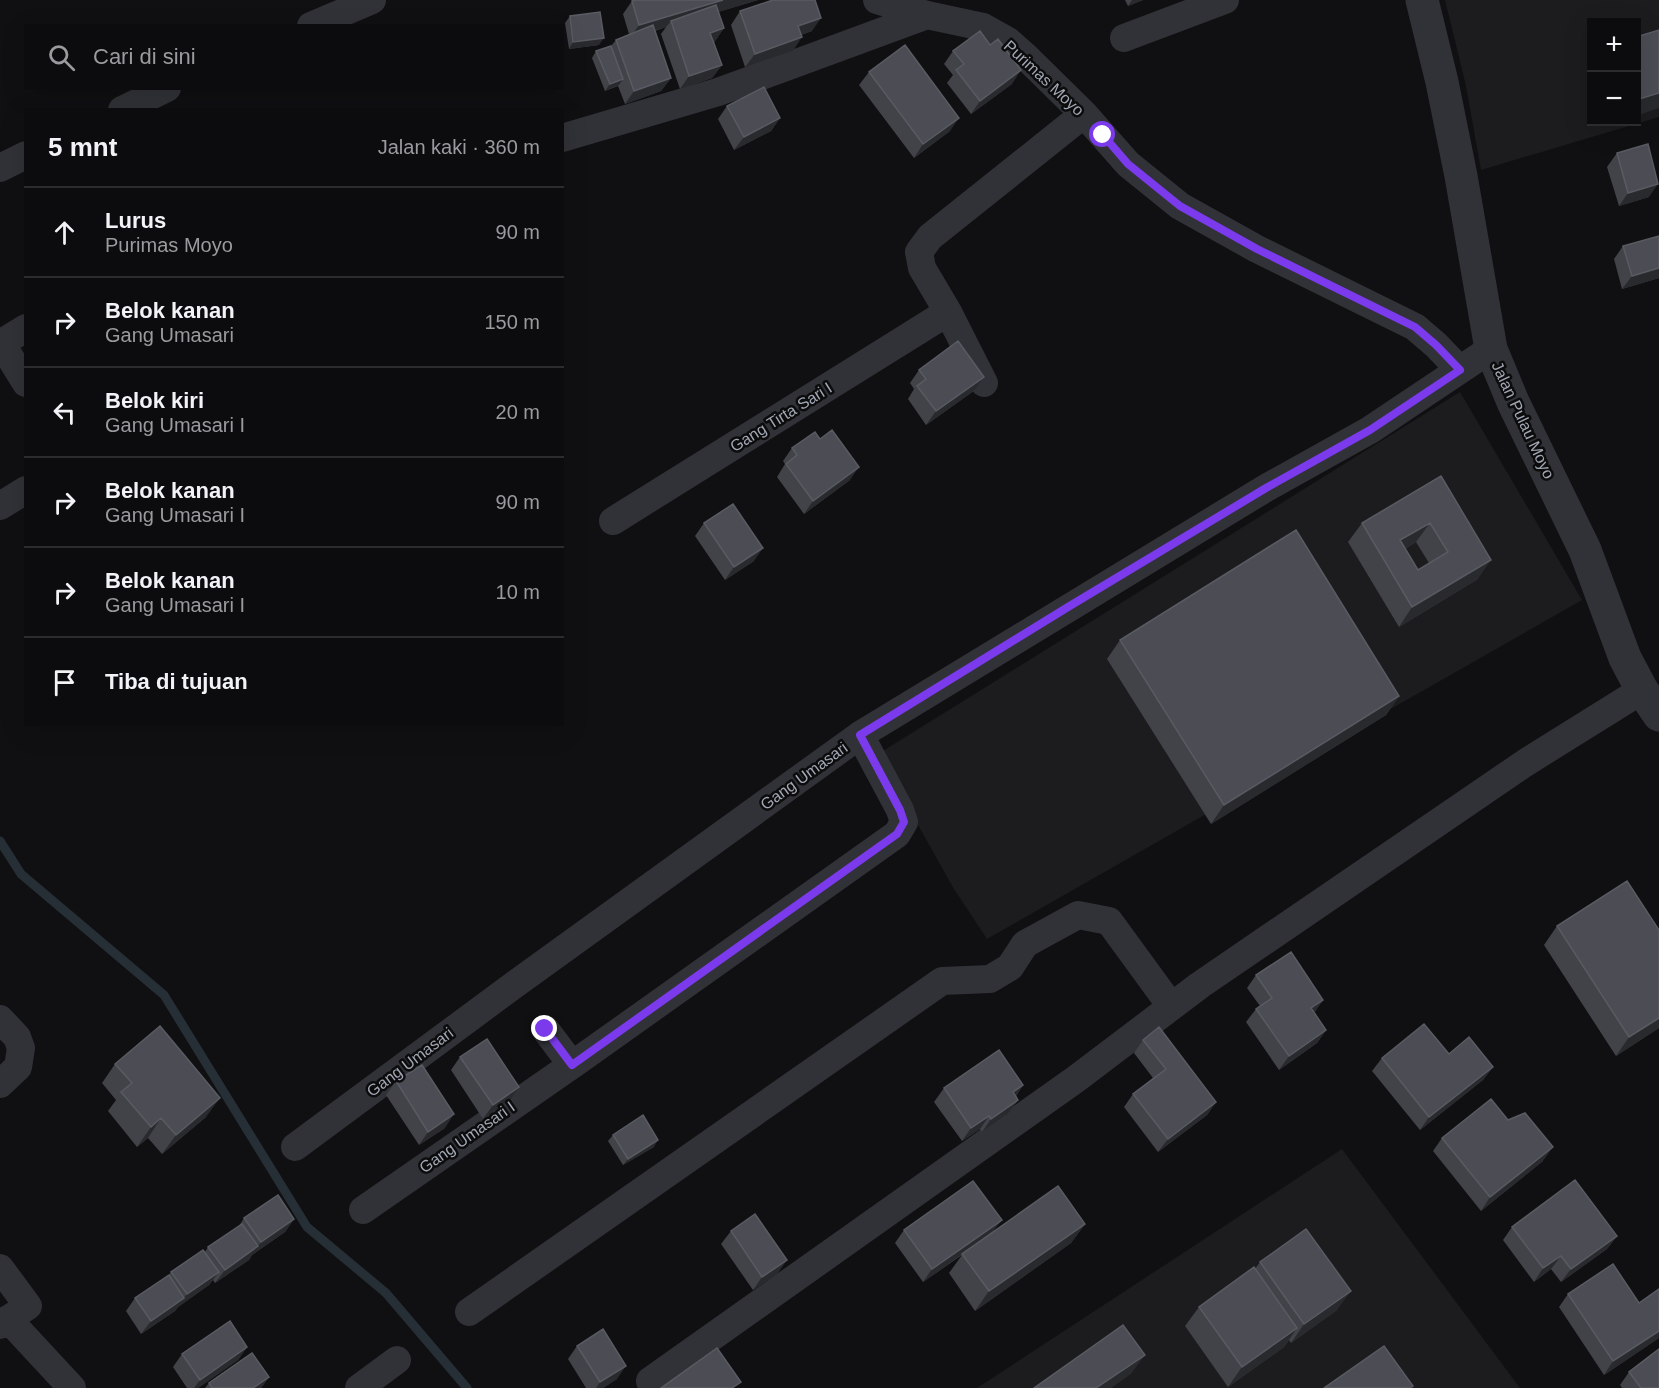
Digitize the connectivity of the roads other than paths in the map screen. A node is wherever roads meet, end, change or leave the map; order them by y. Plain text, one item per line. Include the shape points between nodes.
1 (372, 0) edge
2 (878, 0) edge
3 (1225, 0) edge
4 (1422, 0) edge
5 (927, 15) junction
6 (316, 24) edge
7 (1124, 38) dead end
8 (163, 90) edge
9 (126, 108) edge
10 (1084, 114) junction
11 (564, 137) edge
12 (24, 156) edge
13 (0, 168) edge
14 (948, 312) junction
15 (24, 329) edge
16 (1, 343) edge
17 (1491, 350) junction
18 (1460, 370) junction
19 (24, 380) edge
20 (984, 383) edge
21 (24, 491) edge
22 (0, 506) edge
23 (613, 521) dead end
24 (1654, 706) edge
25 (860, 735) junction
26 (1171, 1006) junction
27 (0, 1019) edge
28 (545, 1029) dead end
29 (572, 1065) junction
30 (0, 1084) edge
31 (295, 1147) dead end
32 (363, 1210) dead end
33 (0, 1268) edge
34 (469, 1312) dead end
35 (4, 1322) edge
36 (397, 1360) dead end
37 (650, 1381) dead end
38 (72, 1388) edge
39 (359, 1388) edge

1 - 6 street
2 - 5 street, Purimas Moyo
3 - 7 street
4 - 17 street, Jalan Pulau Moyo via 1461,176
5 - 10 street, Purimas Moyo via 983,27 1008,41
5 - 11 street via 718,92
8 - 9 street
10 - 14 street via 930,237 919,252 922,268
10 - 18 street, Purimas Moyo via 1128,164 1180,206 1415,327
12 - 13 street
14 - 20 street
14 - 23 street, Gang Tirta Sari I
15 - 16 street
16 - 19 street
17 - 18 street, Gang Umasari
17 - 24 street, Jalan Pulau Moyo via 1585,550 1625,658
18 - 25 street, Gang Umasari via 1370,430 1266,488
21 - 22 street
24 - 26 street via 1525,763
25 - 29 street, Gang Umasari I via 900,810 904,822 897,834
25 - 31 street, Gang Umasari
26 - 34 street via 1109,921 1078,915 1025,944 1010,967 990,980 942,981
26 - 37 street via 1076,1079
27 - 30 street via 21,1048 18,1066
28 - 29 street
29 - 32 street, Gang Umasari I
33 - 35 street via 28,1306
35 - 38 street
36 - 39 street

